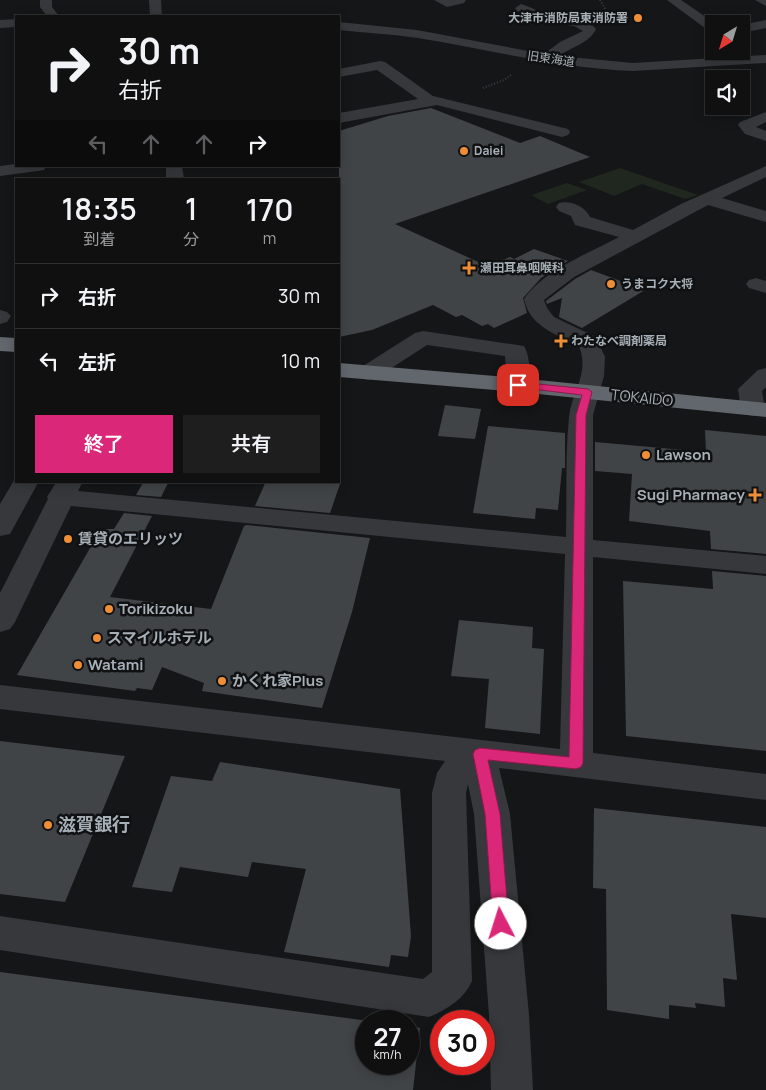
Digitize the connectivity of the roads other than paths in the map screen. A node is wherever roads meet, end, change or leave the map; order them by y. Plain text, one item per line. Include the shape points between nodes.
1 (46, 0) edge
2 (154, 0) edge
3 (440, 0) edge
4 (460, 0) edge
5 (673, 0) edge
6 (761, 0) edge
7 (766, 2) edge
8 (520, 8) dead end
9 (53, 15) edge
10 (156, 15) edge
11 (15, 23) edge
12 (0, 24) edge
13 (705, 24) edge
14 (766, 24) edge
15 (340, 26) edge
16 (750, 27) edge
17 (543, 58) junction
18 (766, 59) edge
19 (709, 62) junction
20 (340, 73) edge
21 (766, 74) edge
22 (433, 100) junction
23 (346, 101) dead end
24 (361, 114) junction
25 (766, 117) edge
26 (340, 118) edge
27 (562, 132) dead end
28 (766, 136) edge
29 (32, 167) edge
30 (766, 171) edge
31 (0, 172) edge
32 (706, 199) junction
33 (565, 207) dead end
34 (766, 217) edge
35 (635, 236) junction
36 (0, 344) edge
37 (15, 345) edge
38 (340, 370) edge
39 (368, 373) junction
40 (766, 375) edge
41 (518, 385) junction
42 (588, 392) junction
43 (759, 410) edge
44 (15, 489) edge
45 (65, 489) edge
46 (0, 528) edge
47 (580, 548) junction
48 (766, 565) edge
49 (0, 622) edge
50 (0, 697) edge
51 (480, 754) junction
52 (576, 763) junction
53 (766, 787) edge
54 (0, 933) edge
55 (512, 1090) edge

1 - 9 street via 46,6
2 - 10 street
3 - 4 street via 447,3
5 - 13 street
6 - 7 street
8 - 17 street via 590,29 587,35
11 - 12 street
14 - 16 street
15 - 17 street, 旧東海道 via 417,34
17 - 19 street, 旧東海道 via 633,67
18 - 19 street, 旧東海道
19 - 21 street
20 - 22 street via 380,65
22 - 24 street
22 - 27 street
23 - 24 street
24 - 26 street
25 - 28 street via 746,126
29 - 31 street
30 - 32 street
32 - 34 street
32 - 35 street
33 - 35 street via 578,213 582,221
35 - 42 street via 567,274 534,299 535,309 543,318 588,342 594,356
36 - 37 highway
38 - 39 highway, TOKAIDO
39 - 41 highway, TOKAIDO
39 - 41 street via 423,338 516,351
40 - 43 street via 750,389
41 - 42 highway, TOKAIDO
42 - 43 highway, TOKAIDO
42 - 47 street via 581,415
44 - 46 street
45 - 47 street
45 - 49 street
47 - 48 street
47 - 52 street
50 - 51 street
51 - 52 street
51 - 54 street via 454,773 449,793 452,981 429,998
51 - 55 street via 492,814
52 - 53 street

